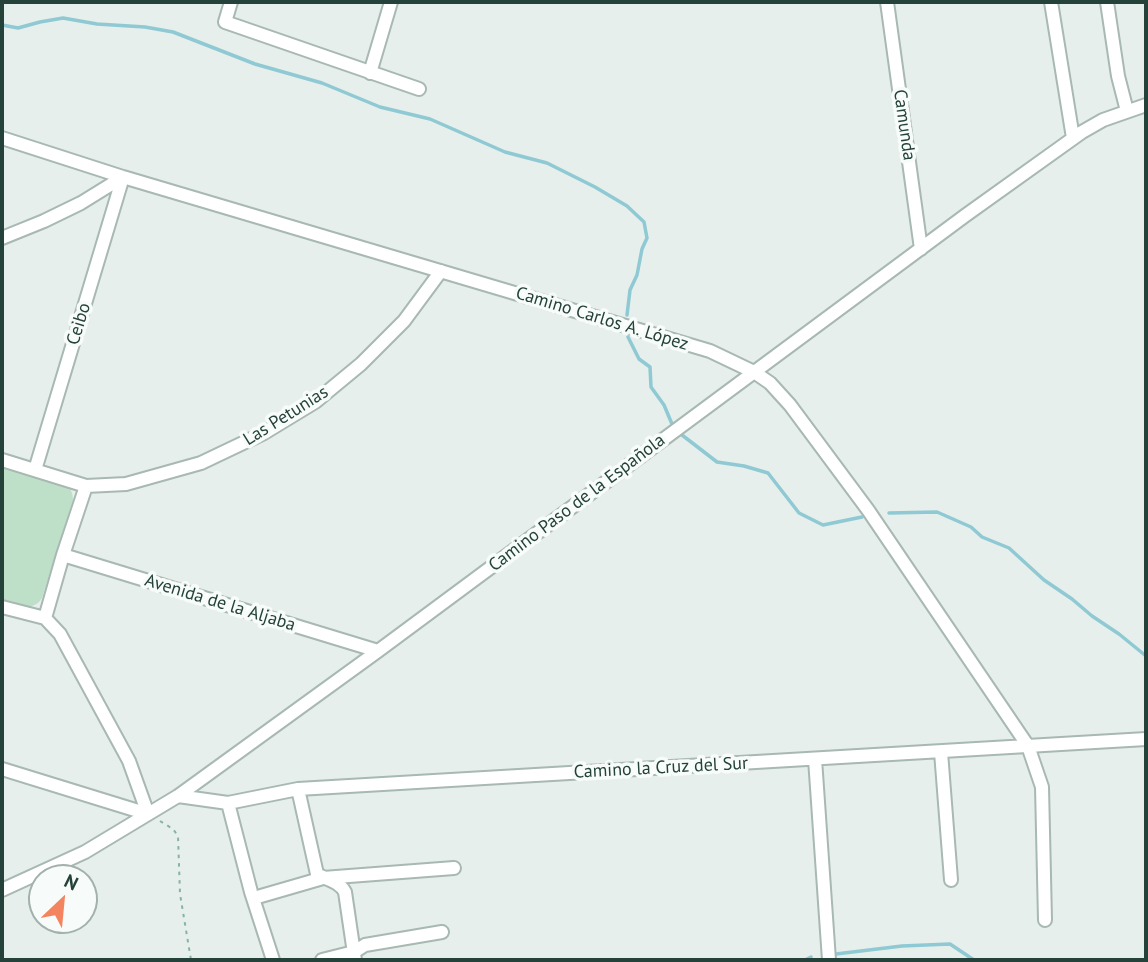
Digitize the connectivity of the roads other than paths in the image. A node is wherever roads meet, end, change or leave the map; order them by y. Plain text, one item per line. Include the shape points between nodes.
1 (231, 2) edge
2 (391, 2) edge
3 (887, 2) edge
4 (1051, 2) edge
5 (1107, 2) edge
6 (370, 73) junction
7 (419, 89) dead end
8 (1146, 105) edge
9 (1127, 111) junction
10 (2, 138) edge
11 (1073, 138) junction
12 (123, 177) junction
13 (2, 238) edge
14 (921, 248) junction
15 (441, 271) junction
16 (754, 372) junction
17 (2, 460) edge
18 (35, 470) junction
19 (86, 486) junction
20 (63, 555) junction
21 (2, 607) edge
22 (45, 618) junction
23 (378, 651) junction
24 (1146, 739) edge
25 (1028, 746) junction
26 (941, 752) junction
27 (815, 759) junction
28 (2, 769) edge
29 (298, 789) junction
30 (178, 796) junction
31 (228, 803) junction
32 (148, 814) junction
33 (454, 868) dead end
34 (323, 878) junction
35 (951, 880) dead end
36 (2, 890) edge
37 (254, 898) junction
38 (1045, 920) dead end
39 (442, 932) dead end
40 (354, 956) edge
41 (273, 960) edge
42 (322, 960) edge
43 (830, 960) edge

1 - 6 street via 225,22
2 - 6 street
3 - 14 street, Camunda
4 - 11 street
5 - 9 street
6 - 7 street
8 - 9 street, Camino Paso de la Española
9 - 11 street, Camino Paso de la Española
10 - 12 street, Camino Carlos A. López
11 - 14 street, Camino Paso de la Española
12 - 13 street via 81,203
12 - 15 street, Camino Carlos A. López
12 - 18 street, Ceibo
14 - 16 street, Camino Paso de la Española
15 - 16 street, Camino Carlos A. López via 710,351
15 - 19 street, Las Petunias via 404,321 361,364 315,402 264,433 201,463 126,484
16 - 23 street, Camino Paso de la Española
16 - 25 street, Camino Carlos A. López via 790,405 868,510
17 - 18 street
18 - 19 street
19 - 20 street
20 - 22 street
20 - 23 street, Avenida de la Aljaba
21 - 22 street
22 - 32 street via 60,634 119,741
23 - 30 street, Camino Paso de la Española
24 - 25 street, Camino la Cruz del Sur
25 - 26 street, Camino la Cruz del Sur
25 - 38 street, Camino Carlos A. López via 1042,787
26 - 27 street, Camino la Cruz del Sur
26 - 35 street
27 - 29 street, Camino la Cruz del Sur
27 - 43 street
28 - 32 street
29 - 31 street, Camino la Cruz del Sur
29 - 34 street via 317,874
30 - 31 street, Camino la Cruz del Sur
30 - 32 street, Camino Paso de la Española
31 - 37 street
32 - 36 street, Camino Paso de la Española via 85,852
33 - 34 street
34 - 37 street
34 - 40 street via 336,882 345,892
37 - 41 street
39 - 40 street via 365,945
40 - 42 street

